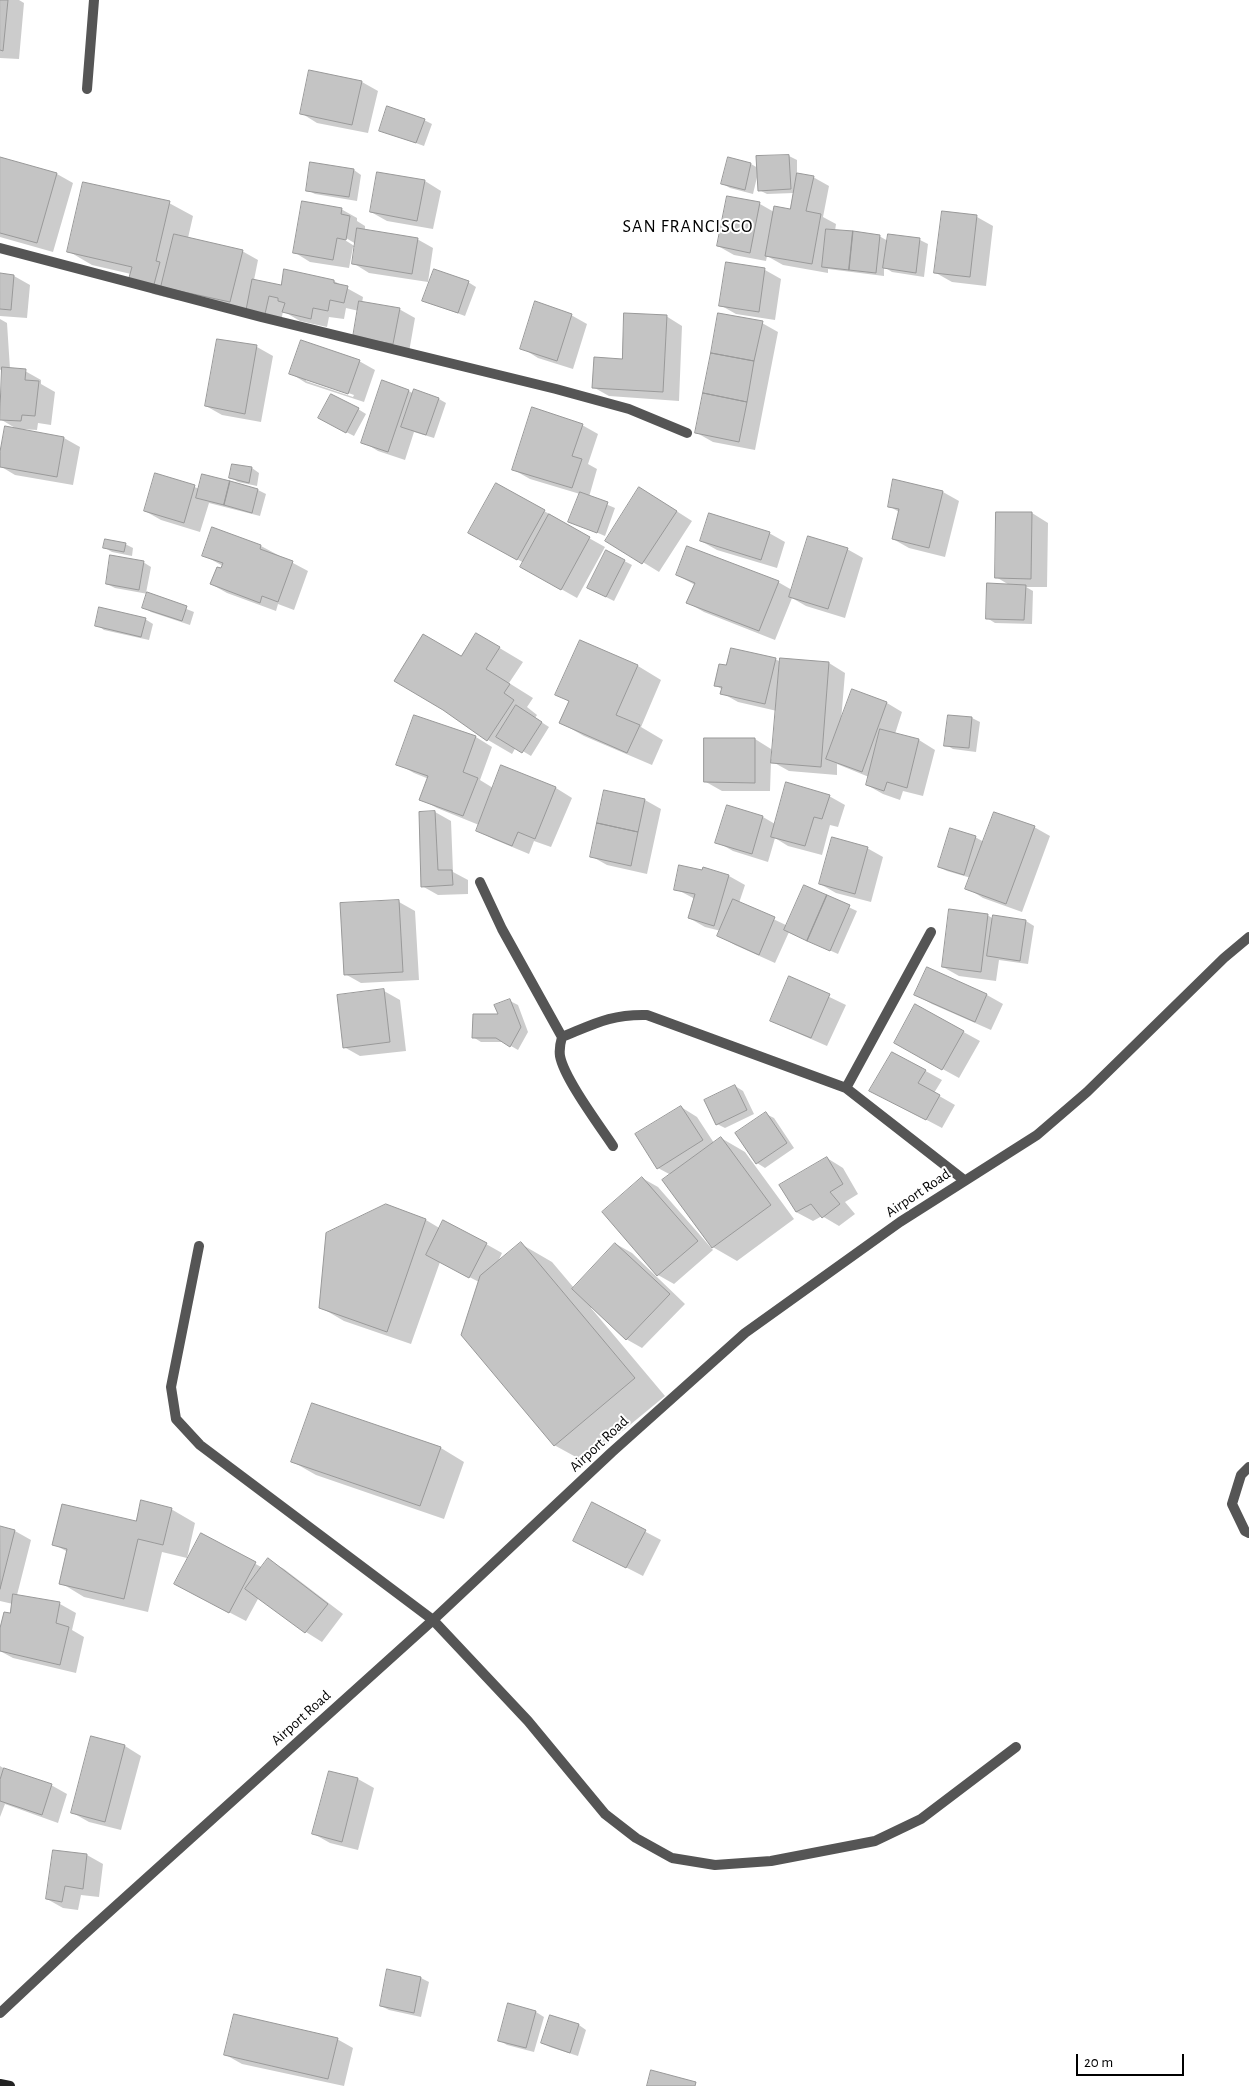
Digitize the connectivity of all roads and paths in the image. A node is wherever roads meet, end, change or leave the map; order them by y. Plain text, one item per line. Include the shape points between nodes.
1 (94, 0) edge
2 (87, 89) dead end
3 (0, 248) edge
4 (687, 432) dead end
5 (480, 882) dead end
6 (931, 932) dead end
7 (1249, 937) edge
8 (562, 1037) junction
9 (846, 1088) junction
10 (613, 1146) dead end
11 (964, 1180) junction
12 (199, 1246) dead end
13 (1249, 1467) edge
14 (1249, 1532) edge
15 (433, 1620) junction
16 (1016, 1747) dead end
17 (0, 2013) edge
18 (0, 2084) edge
19 (10, 2086) edge

1 - 2 street
3 - 4 street via 261,317 556,389 629,409
5 - 8 street via 502,929
6 - 9 street
7 - 11 street, Airport Road via 1088,1092 1036,1135
8 - 9 street via 610,1017 647,1015
8 - 10 street via 560,1058 569,1079
9 - 11 street
11 - 15 street, Airport Road via 745,1333
12 - 15 street via 171,1387 176,1418 200,1444
13 - 14 street via 1241,1475 1232,1504 1245,1531
15 - 16 street via 528,1721 605,1814 636,1838 672,1858 715,1865 771,1861 875,1841 921,1819
15 - 17 street, Airport Road
18 - 19 street

